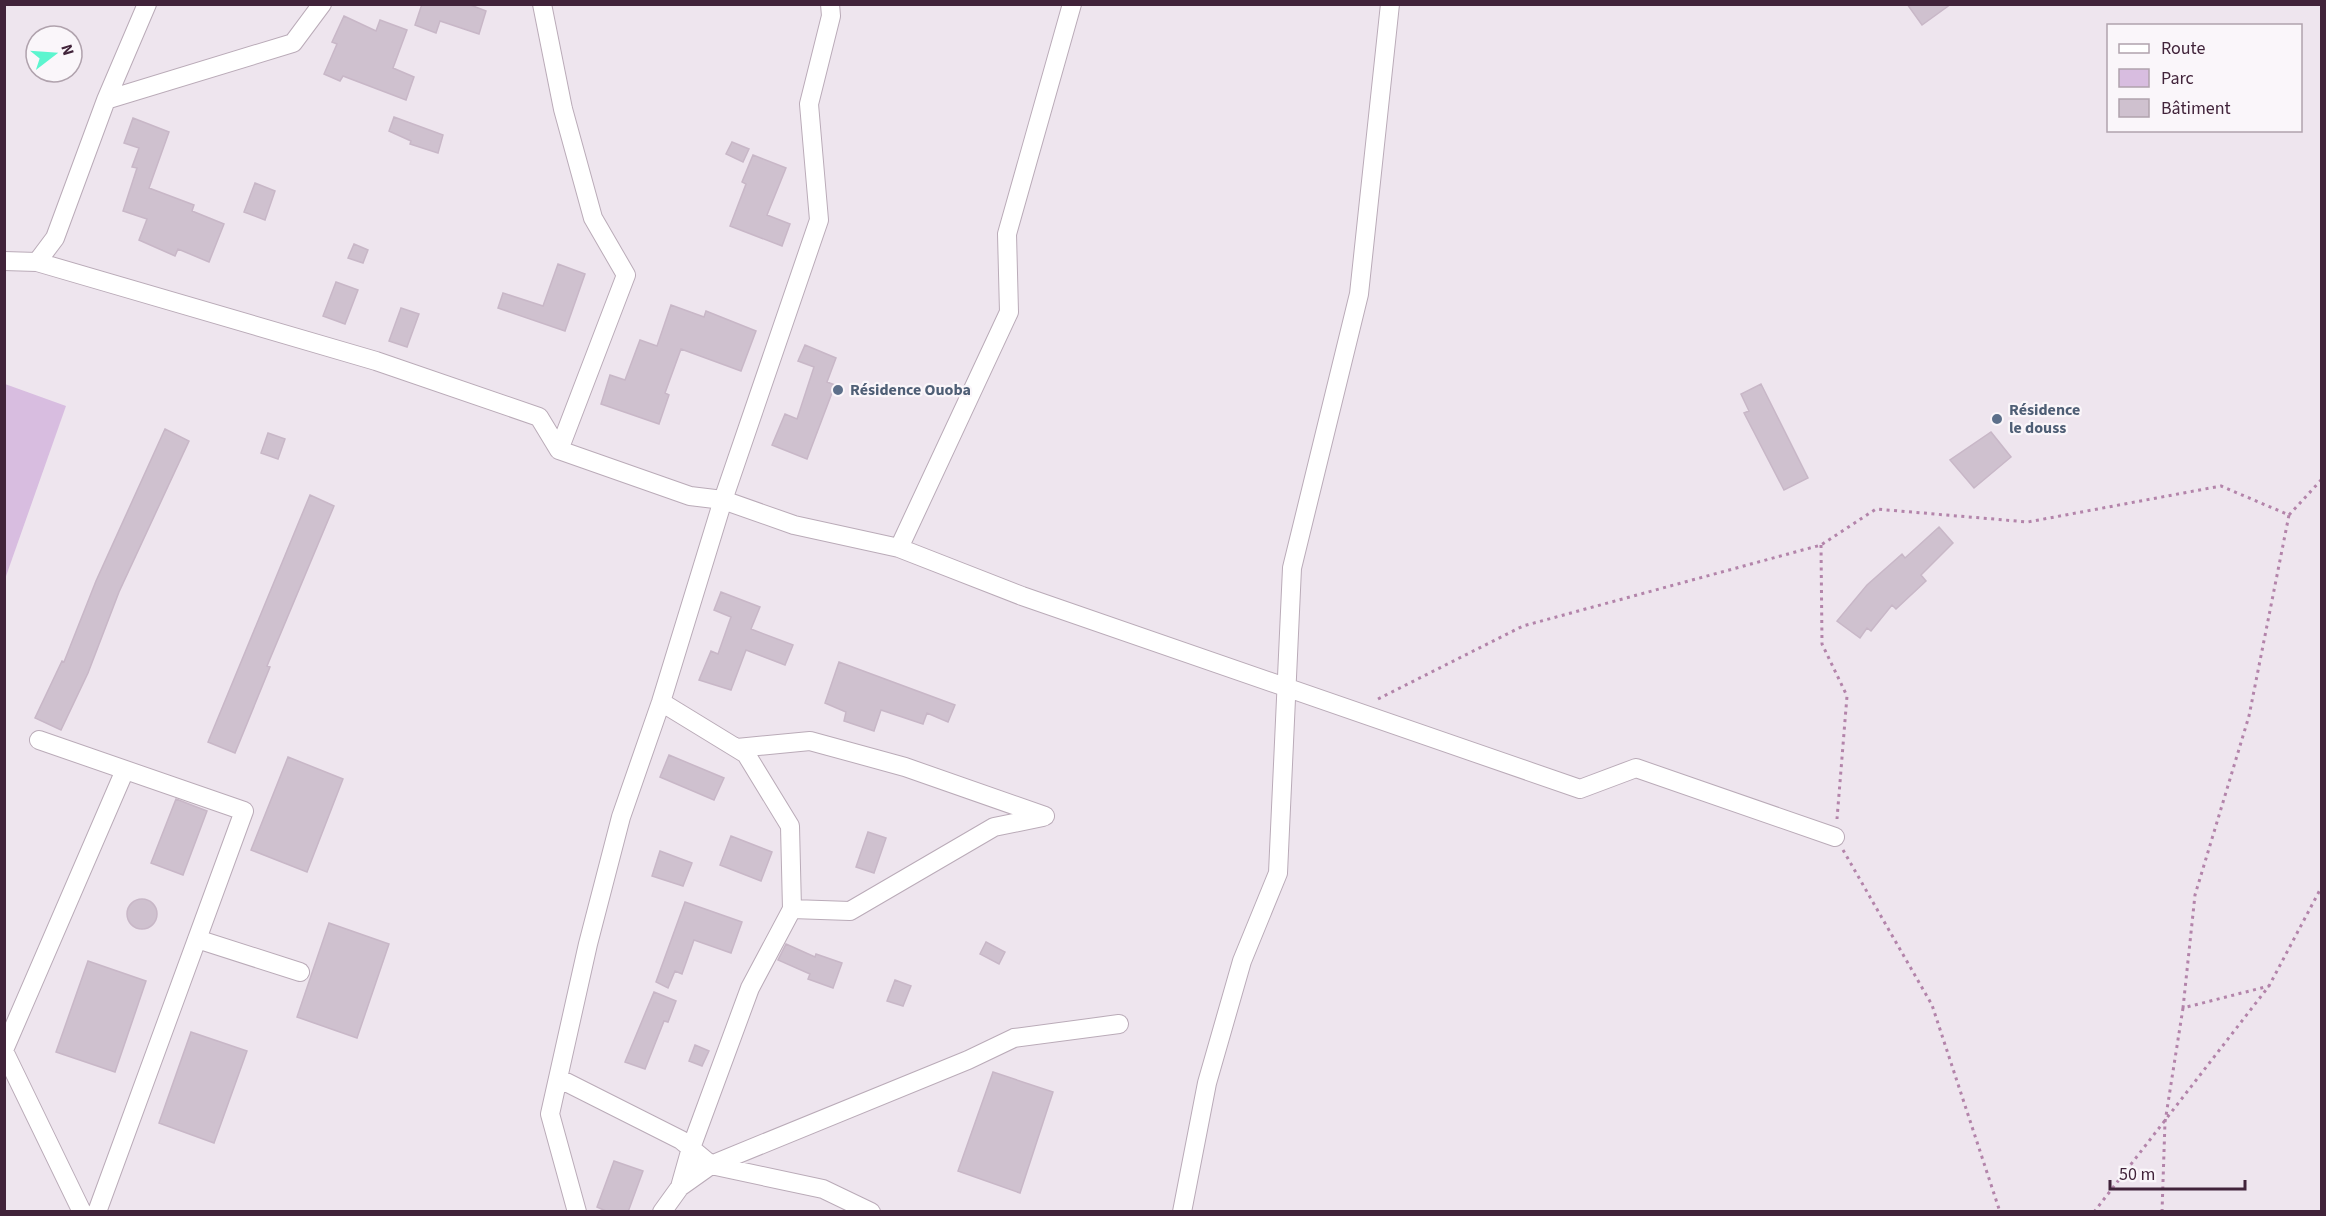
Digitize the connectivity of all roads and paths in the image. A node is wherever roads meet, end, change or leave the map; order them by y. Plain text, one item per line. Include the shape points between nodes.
1 (147, 4) edge
2 (322, 4) edge
3 (542, 4) edge
4 (830, 4) edge
5 (1072, 4) edge
6 (1390, 4) edge
7 (106, 100) junction
8 (4, 261) edge
9 (37, 262) junction
10 (559, 450) junction
11 (2322, 479) edge
12 (723, 500) junction
13 (2289, 515) junction
14 (1821, 545) junction
15 (899, 548) junction
16 (1286, 685) junction
17 (661, 702) junction
18 (1357, 710) junction
19 (39, 740) dead end
20 (736, 748) junction
21 (125, 770) junction
22 (1835, 837) junction
23 (2322, 886) edge
24 (792, 909) junction
25 (197, 939) junction
26 (300, 972) dead end
27 (2269, 986) junction
28 (2183, 1008) junction
29 (1119, 1024) dead end
30 (4, 1051) edge
31 (558, 1078) junction
32 (2165, 1122) junction
33 (691, 1148) junction
34 (711, 1165) junction
35 (680, 1187) junction
36 (82, 1212) edge
37 (97, 1212) edge
38 (577, 1212) edge
39 (662, 1212) edge
40 (871, 1212) edge
41 (1182, 1212) edge
42 (2000, 1212) edge
43 (2094, 1212) edge
44 (2162, 1212) edge

1 - 7 street
2 - 7 street via 293,43
3 - 10 street via 563,109 593,218 626,275
4 - 12 street via 831,16 809,104 819,220
5 - 15 street via 1007,234 1009,312
6 - 16 street via 1359,294 1292,568
7 - 9 street via 55,238
8 - 9 street
9 - 10 street via 376,361 538,417
10 - 12 street via 690,496
11 - 13 path
12 - 15 street via 794,525
12 - 17 street
13 - 14 path via 2221,486 2028,522 1876,509
13 - 28 path via 2249,716 2195,895
14 - 18 path via 1523,626
14 - 22 path via 1822,644 1847,696
15 - 16 street via 1022,596
16 - 18 street
16 - 41 street via 1278,873 1242,961 1207,1083
17 - 20 street
17 - 31 street via 621,817
18 - 22 street via 1580,789 1636,768
19 - 21 street
20 - 24 street via 746,754 790,826
20 - 24 street via 810,741 905,767 1045,816 994,827 850,910
21 - 25 street via 244,812
21 - 30 street
22 - 42 path via 1932,1005
23 - 27 path
24 - 33 street via 750,988
25 - 26 street
25 - 37 street
27 - 28 path
27 - 32 path
28 - 32 path
29 - 34 street via 1014,1038
30 - 36 street
31 - 33 street
31 - 38 street via 550,1114
32 - 43 path
32 - 44 path
33 - 34 street
33 - 35 street
34 - 35 street
34 - 40 street via 823,1189
35 - 39 street

